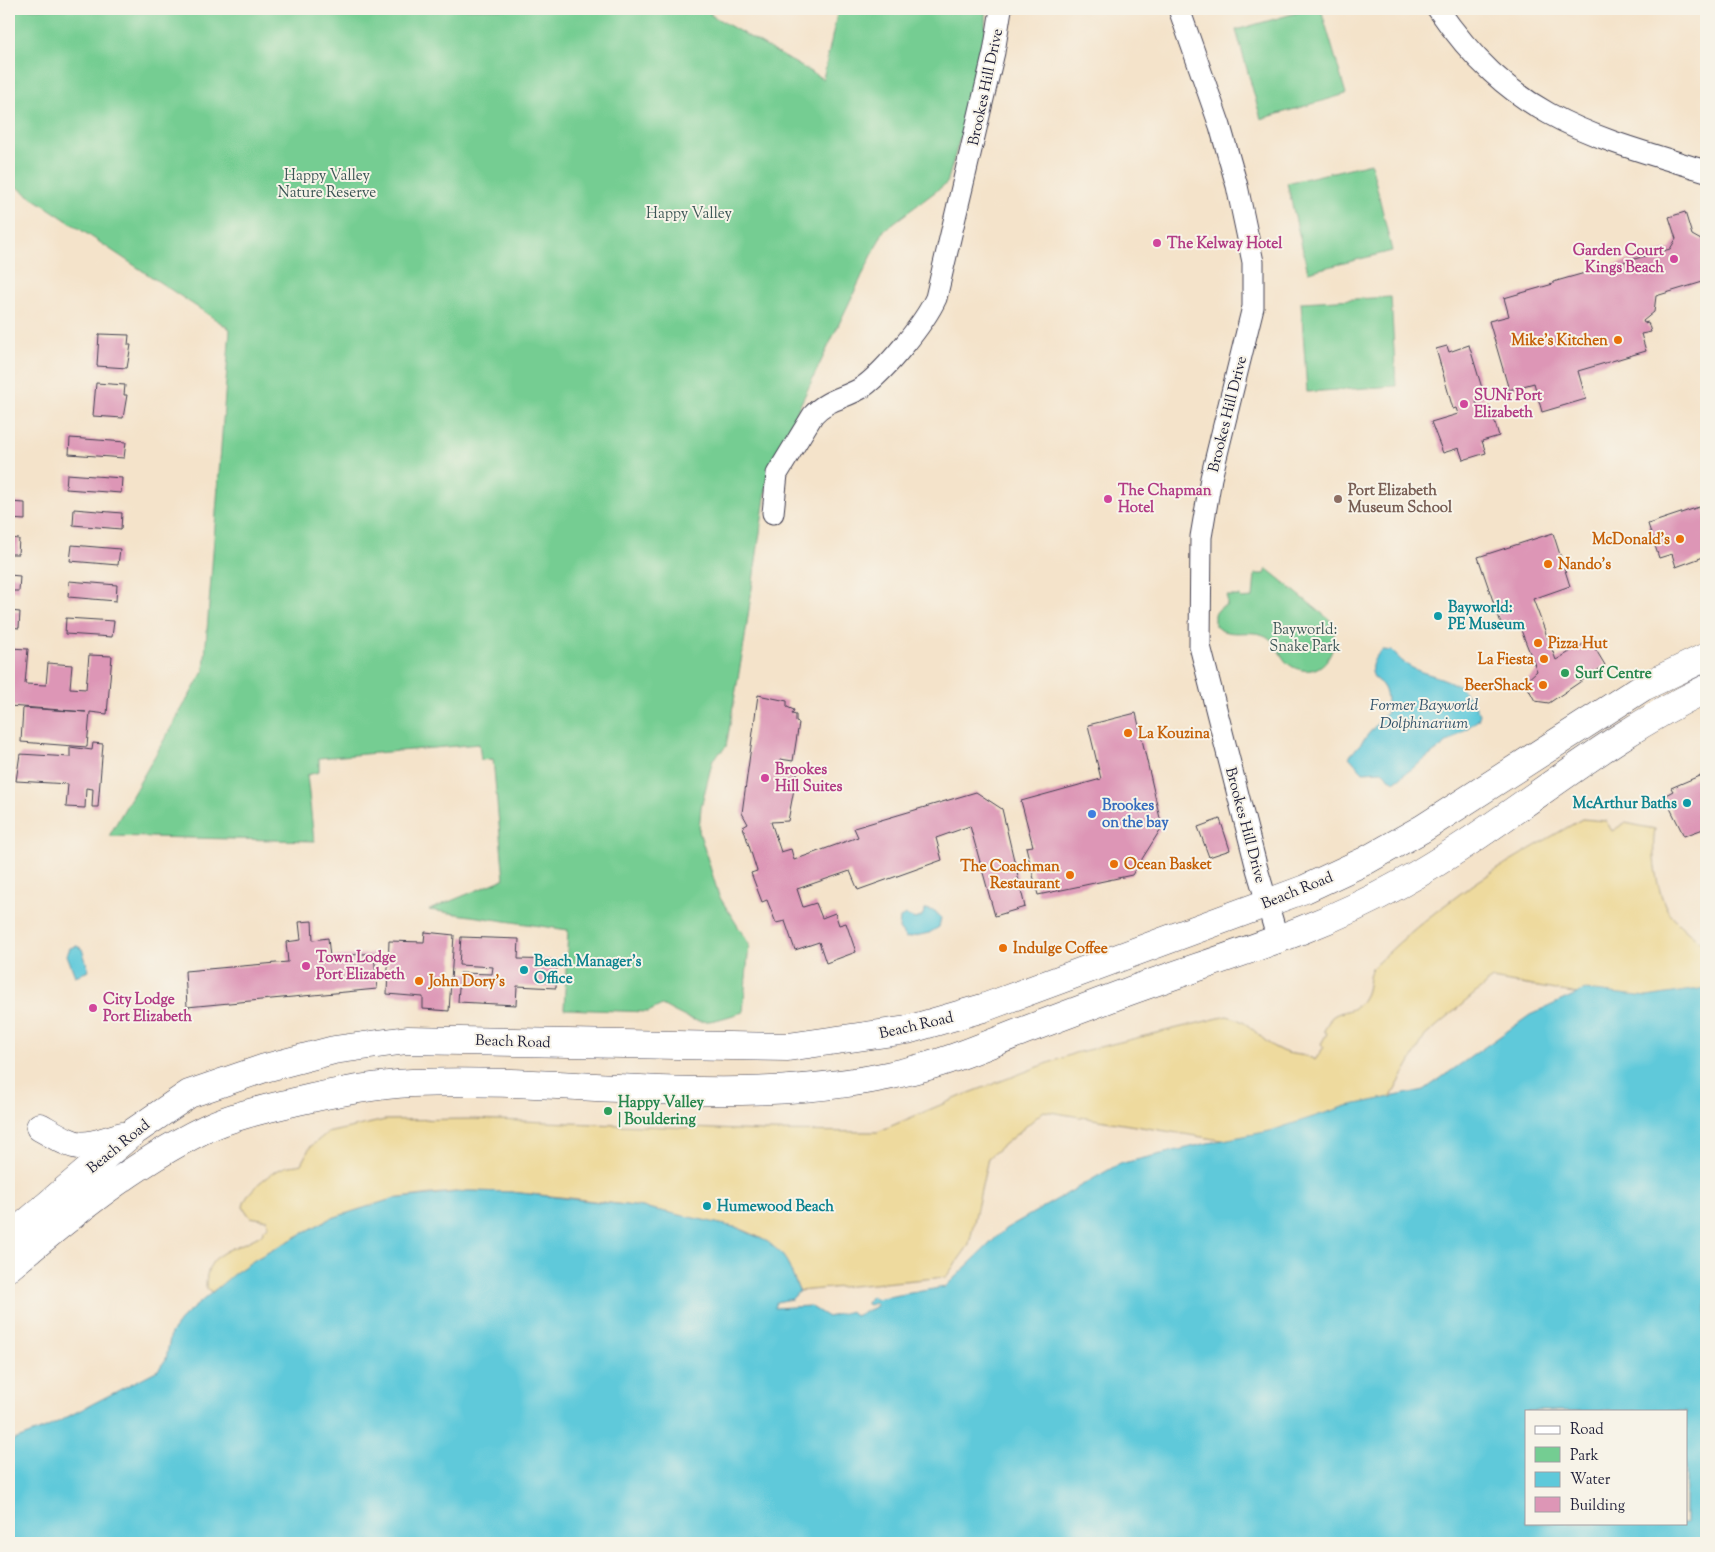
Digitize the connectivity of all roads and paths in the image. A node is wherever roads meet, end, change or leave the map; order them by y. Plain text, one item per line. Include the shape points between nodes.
1 (1001, 9) edge
2 (1179, 9) edge
3 (1438, 9) edge
4 (1706, 171) edge
5 (773, 513) dead end
6 (1706, 640) edge
7 (1706, 657) edge
8 (1643, 687) junction
9 (1706, 689) edge
10 (1572, 733) junction
11 (1590, 759) junction
12 (1267, 902) junction
13 (1278, 940) junction
14 (40, 1127) dead end
15 (132, 1133) junction
16 (85, 1188) junction
17 (9, 1238) edge
18 (9, 1267) edge

1 - 5 street, Brookes Hill Drive via 994,52 936,298 929,314 873,378 854,392 820,407 813,415 777,474
2 - 12 street, Brookes Hill Drive via 1222,134 1253,262 1253,307 1211,478 1201,537 1200,646
3 - 4 street via 1484,66 1544,112 1601,139
6 - 8 main road
7 - 8 main road, Beach Road
8 - 10 main road, Beach Road
9 - 11 main road, Beach Road via 1679,702
10 - 11 main road
10 - 12 main road, Beach Road via 1393,847 1305,889
11 - 13 main road, Beach Road via 1419,874 1358,906
12 - 13 street, Brookes Hill Drive
12 - 15 main road, Beach Road via 992,1004 906,1030 788,1047 406,1040 334,1050 265,1068 188,1094
13 - 16 main road, Beach Road via 1122,994 967,1054 864,1082 768,1092 410,1083 334,1092 208,1127 155,1157
14 - 15 main road via 70,1144 85,1148
15 - 16 main road, Beach Road
16 - 17 main road
16 - 18 main road

